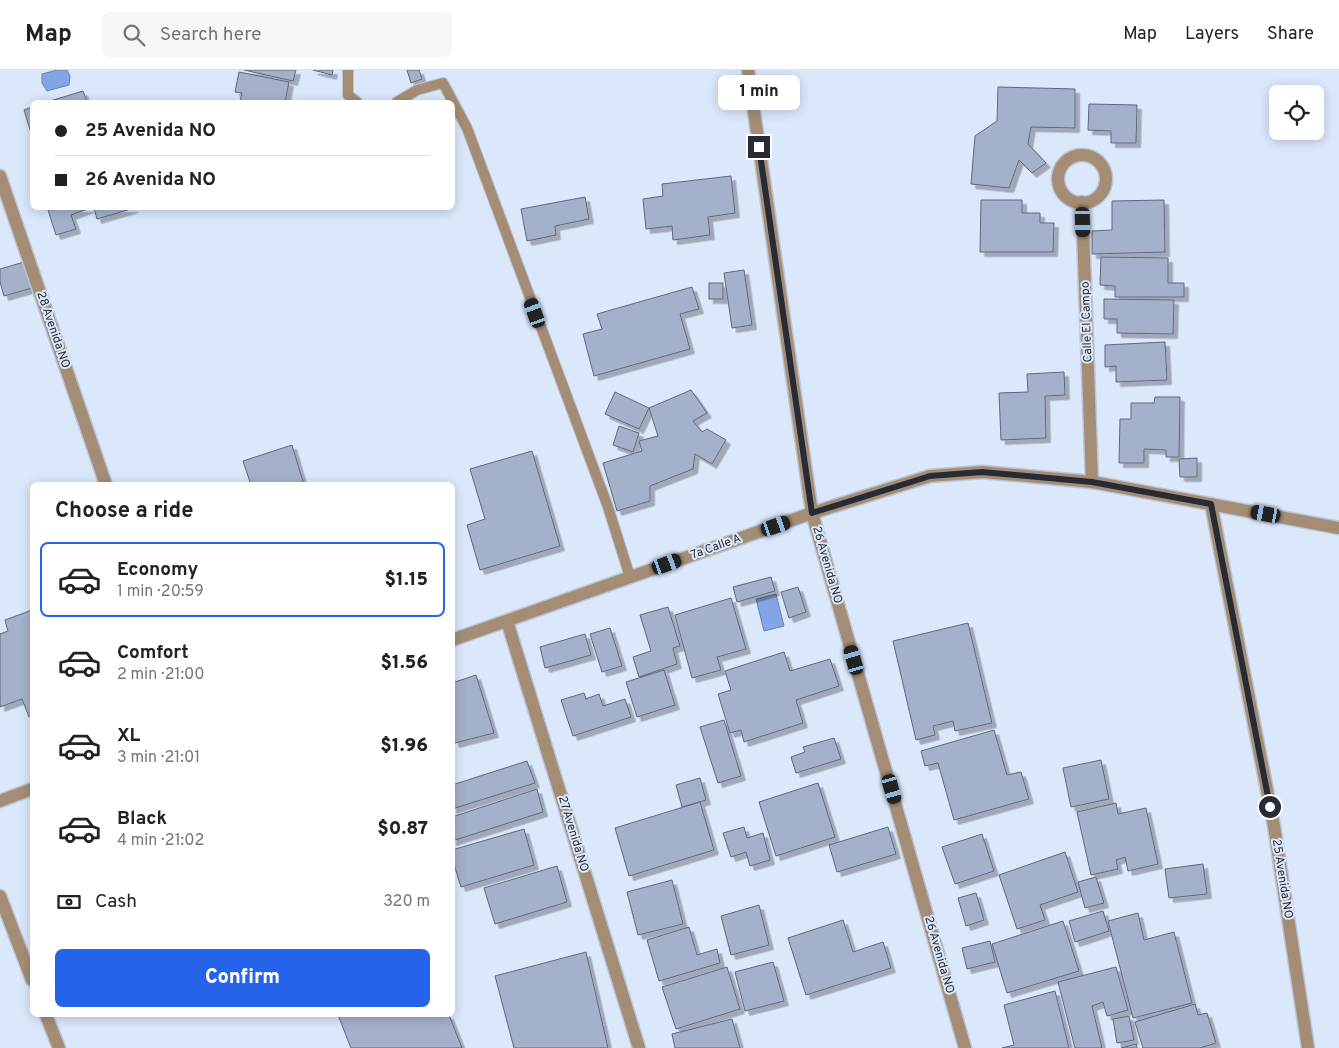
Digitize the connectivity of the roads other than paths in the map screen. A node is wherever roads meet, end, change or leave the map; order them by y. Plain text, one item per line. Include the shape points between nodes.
1 (348, 70) edge
2 (748, 70) edge
3 (354, 100) edge
4 (400, 100) edge
5 (452, 100) edge
6 (455, 106) edge
7 (0, 176) edge
8 (1082, 202) dead end
9 (105, 482) edge
10 (1092, 482) junction
11 (1211, 504) junction
12 (812, 513) junction
13 (1339, 528) edge
14 (630, 577) junction
15 (507, 621) junction
16 (455, 639) edge
17 (30, 790) edge
18 (0, 801) edge
19 (0, 896) edge
20 (30, 975) edge
21 (47, 1017) edge
22 (59, 1048) edge
23 (639, 1048) edge
24 (965, 1048) edge
25 (1308, 1048) edge

1 - 3 lane via 348,95
2 - 12 street, 26 Avenida NO
4 - 5 lane via 417,90 443,83
6 - 14 lane via 467,128 608,507
7 - 9 street, 28 Avenida NO
8 - 10 street, Calle El Campo
10 - 11 street, 7a Calle A
10 - 12 street, 7a Calle A via 982,472 930,476
11 - 13 street, 7a Calle A
11 - 25 street, 25 Avenida NO via 1274,826
12 - 14 street, 7a Calle A
12 - 24 street, 26 Avenida NO
14 - 15 street, 7a Calle A
15 - 16 street, 7a Calle A
15 - 23 street, 27 Avenida NO
17 - 18 street
19 - 20 street
21 - 22 street

